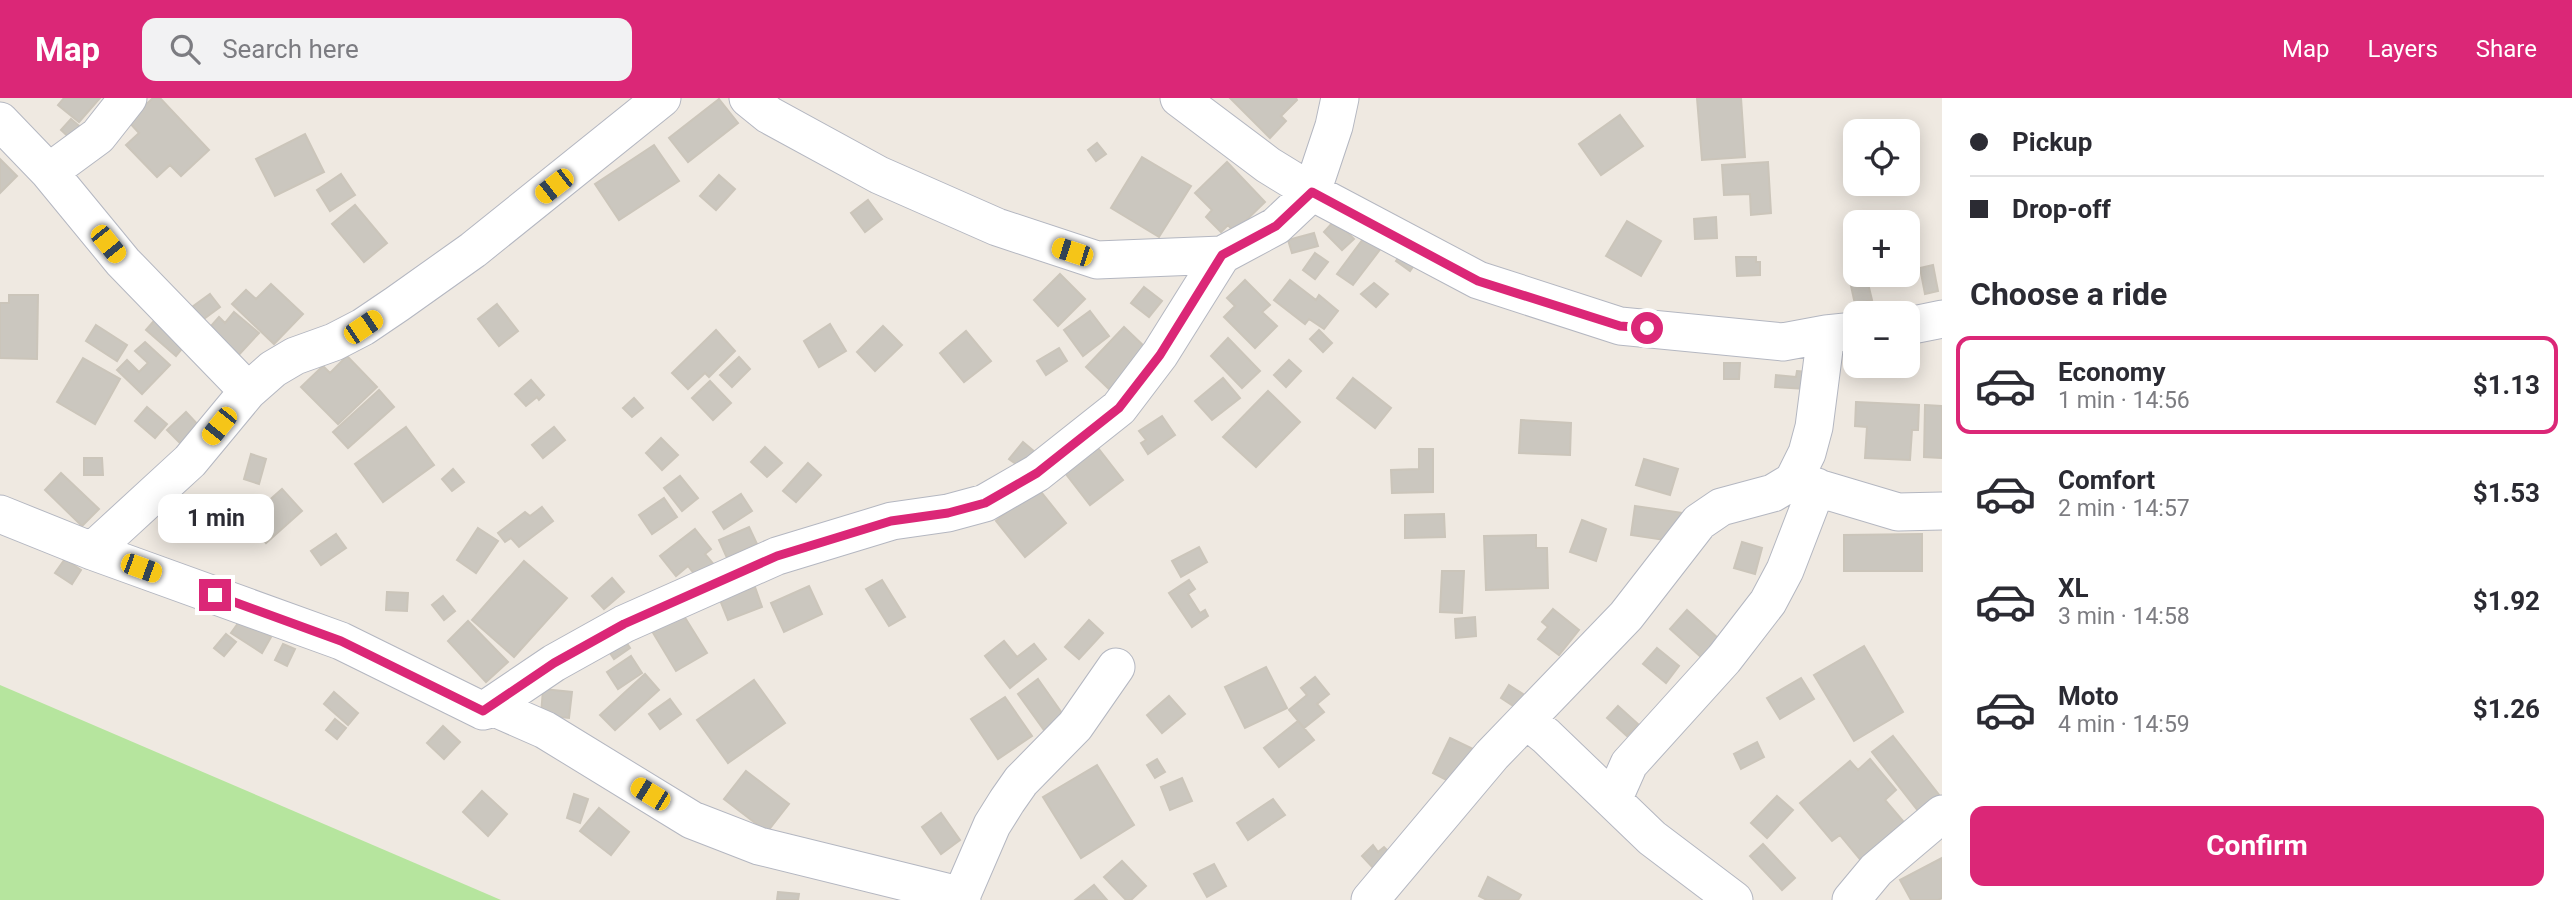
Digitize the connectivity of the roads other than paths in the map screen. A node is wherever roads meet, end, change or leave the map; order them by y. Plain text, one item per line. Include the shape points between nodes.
1 (128, 98) edge
2 (662, 98) edge
3 (748, 98) edge
4 (1179, 98) edge
5 (1340, 98) edge
6 (0, 121) edge
7 (49, 172) junction
8 (1312, 192) junction
9 (1222, 255) junction
10 (1942, 319) edge
11 (1920, 324) edge
12 (1841, 332) edge
13 (247, 391) junction
14 (1805, 484) junction
15 (1942, 511) edge
16 (0, 514) edge
17 (92, 551) junction
18 (1116, 667) dead end
19 (483, 711) junction
20 (1526, 720) junction
21 (1613, 800) junction
22 (1942, 814) edge
23 (961, 899) edge
24 (1370, 900) edge
25 (1734, 900) edge
26 (1851, 900) edge

1 - 7 street via 98,136
2 - 13 street via 440,273 363,327 295,356
3 - 9 street via 769,115 879,175 1010,232 1097,260
4 - 8 street
5 - 8 street
6 - 7 street
7 - 13 street via 123,262
8 - 9 street via 1276,226
8 - 12 street via 1478,281 1620,326 1783,342
9 - 19 street via 1160,355 1119,408 1037,473 985,503 891,521 777,556 624,624 554,663
10 - 11 street
12 - 14 street via 1807,453
13 - 17 street via 190,461
14 - 15 street via 1898,512
14 - 20 street via 1721,507 1699,522 1626,616
14 - 21 street via 1785,570 1768,602 1724,659 1629,764
16 - 17 street
17 - 19 street via 341,641
18 - 23 street via 1075,726 1007,801
19 - 23 street via 495,708 545,730 692,820 758,846
20 - 21 street
20 - 24 street
21 - 25 street via 1652,838
22 - 26 street via 1876,870

